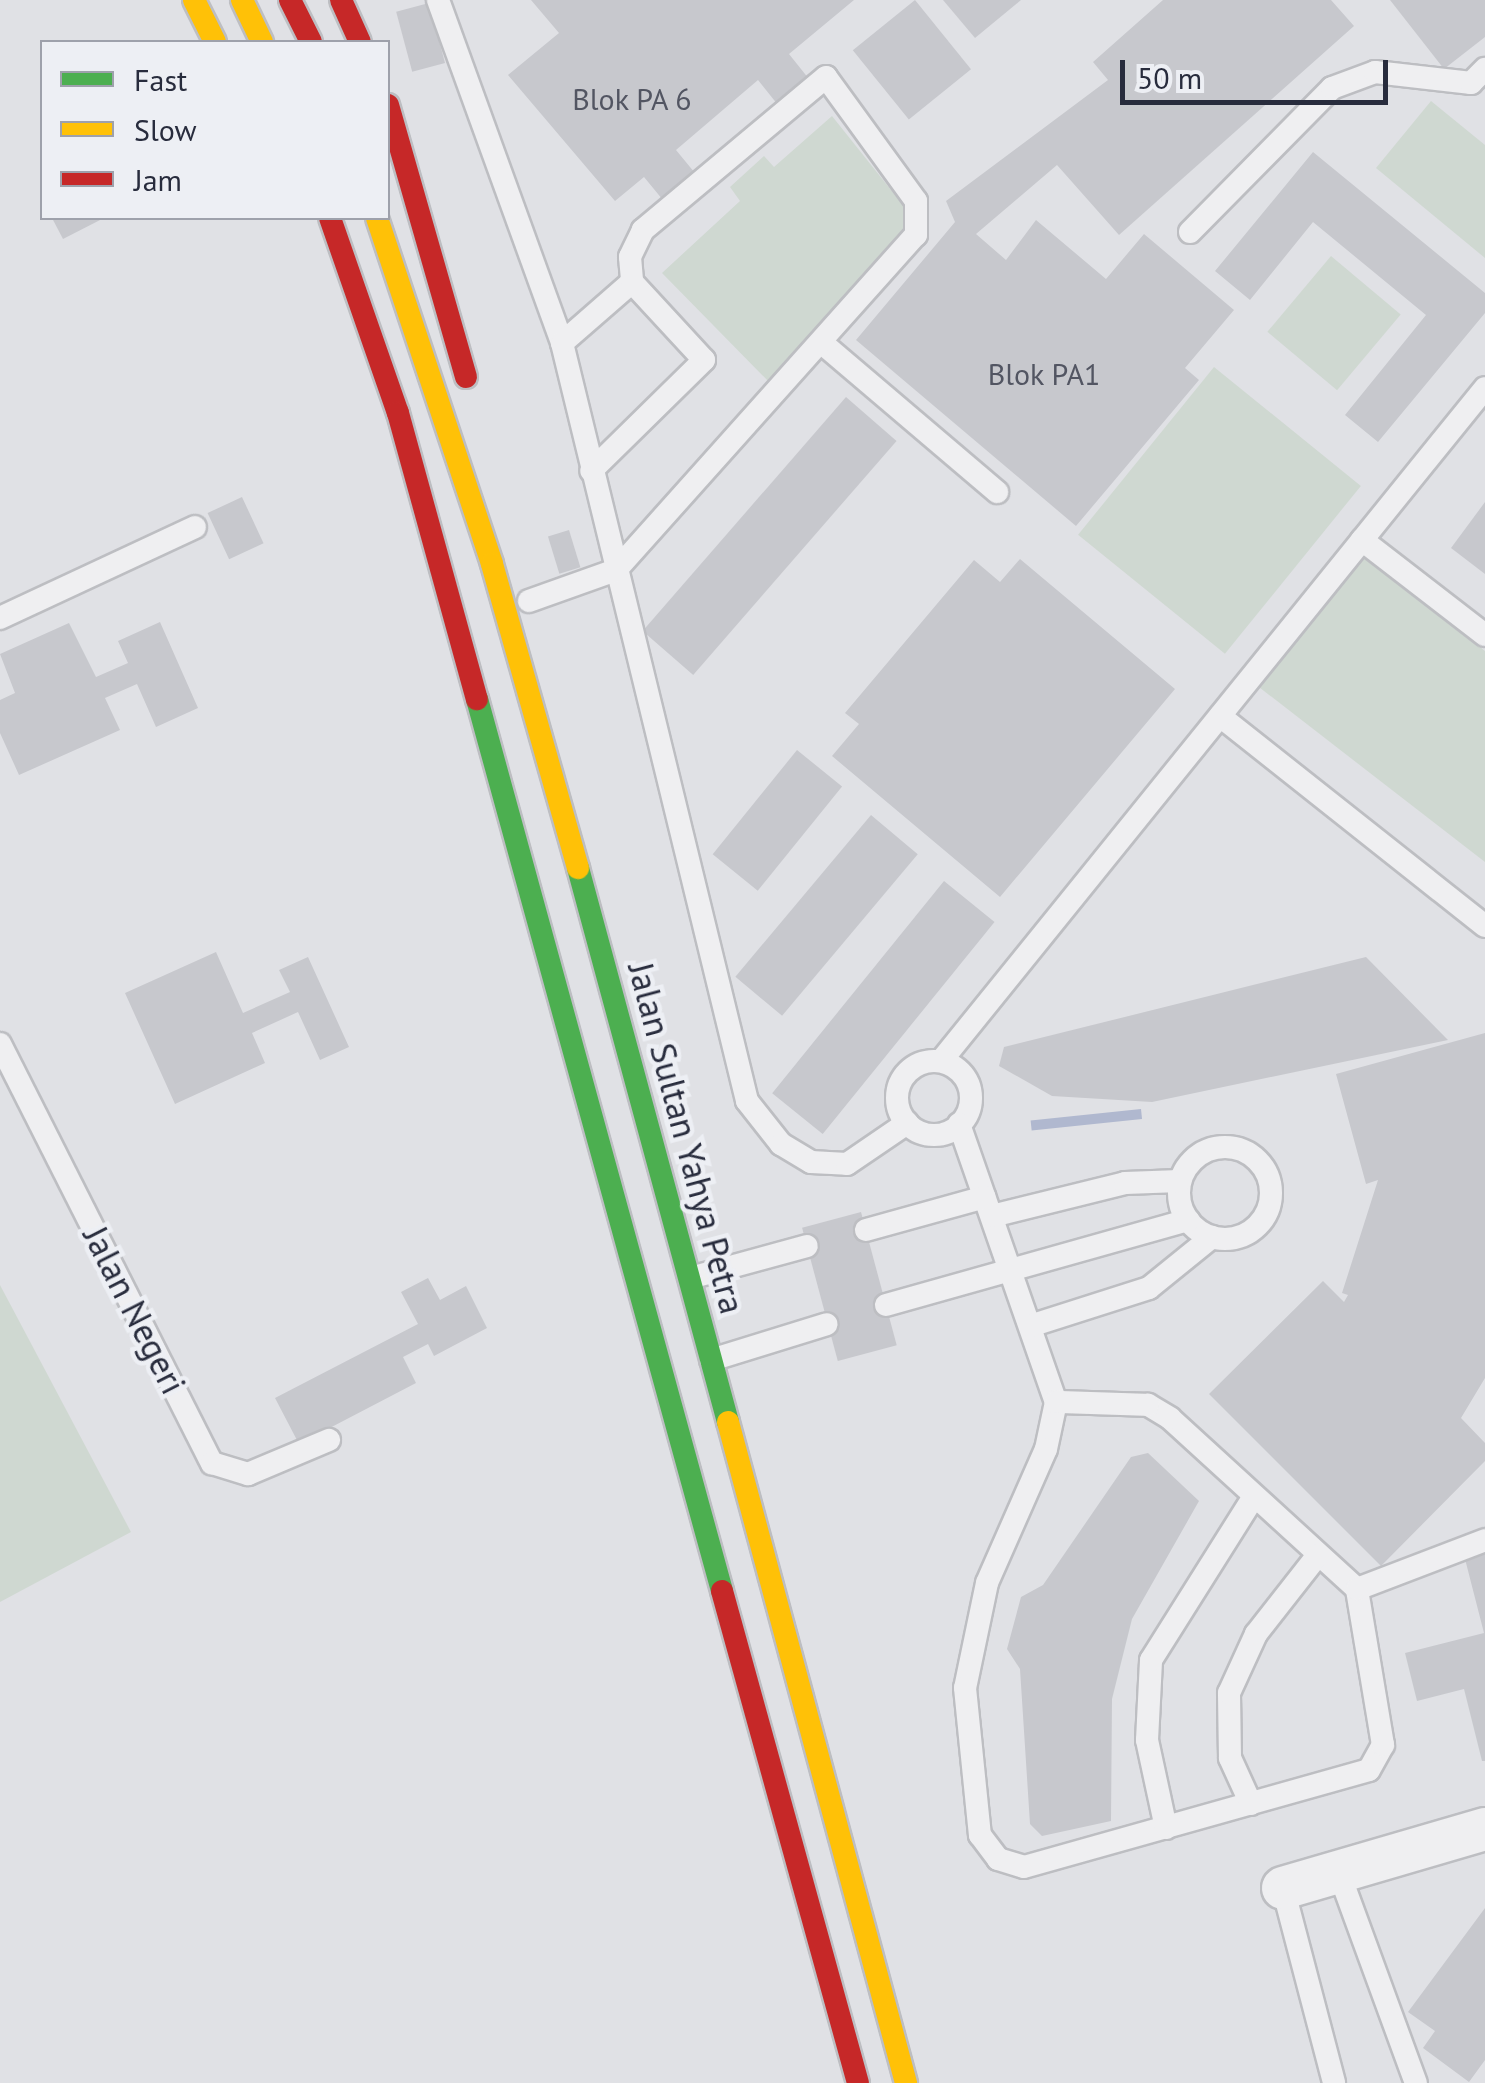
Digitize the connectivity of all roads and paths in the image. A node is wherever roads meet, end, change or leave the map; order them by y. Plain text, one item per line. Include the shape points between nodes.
1 (194, 0) edge
2 (242, 0) edge
3 (290, 0) edge
4 (341, 0) edge
5 (438, 0) edge
6 (214, 40) edge
7 (261, 40) edge
8 (310, 40) edge
9 (359, 40) edge
10 (1480, 83) edge
11 (390, 113) edge
12 (331, 220) edge
13 (378, 220) edge
14 (1190, 232) dead end
15 (632, 282) junction
16 (562, 343) junction
17 (822, 343) junction
18 (1485, 388) edge
19 (476, 412) dead end
20 (591, 471) junction
21 (997, 492) dead end
22 (508, 526) dead end
23 (195, 527) dead end
24 (1362, 540) junction
25 (616, 570) junction
26 (529, 601) junction
27 (424, 612) dead end
28 (0, 618) edge
29 (1485, 636) edge
30 (1220, 716) junction
31 (480, 720) junction
32 (538, 730) junction
33 (1485, 926) edge
34 (0, 1044) edge
35 (941, 1061) junction
36 (907, 1124) junction
37 (959, 1124) junction
38 (1180, 1181) junction
39 (988, 1206) junction
40 (1188, 1220) junction
41 (866, 1230) dead end
42 (1212, 1237) junction
43 (807, 1246) dead end
44 (1009, 1267) junction
45 (687, 1279) junction
46 (886, 1305) dead end
47 (827, 1324) dead end
48 (1030, 1326) junction
49 (710, 1360) junction
50 (1056, 1402) junction
51 (330, 1440) dead end
52 (1253, 1498) junction
53 (1485, 1540) edge
54 (1318, 1554) junction
55 (1357, 1589) junction
56 (1251, 1804) junction
57 (1166, 1828) junction
58 (1485, 1830) edge
59 (1338, 1870) junction
60 (1283, 1888) joint
61 (887, 2010) junction
62 (842, 2021) junction
63 (858, 2083) edge
64 (906, 2083) edge
65 (1334, 2083) edge
66 (1416, 2083) edge

1 - 6 main road
2 - 7 main road
3 - 8 main road
4 - 9 main road
5 - 16 lane
10 - 14 lane via 1375,72 1332,88
11 - 19 main road
12 - 31 main road via 398,413
13 - 32 main road, Jalan Sultan Yahya Petra
15 - 16 lane
15 - 17 lane via 630,256 643,230 826,78 916,201 916,234
15 - 20 lane via 698,351 703,370
16 - 20 lane
17 - 21 lane
17 - 25 lane
18 - 24 lane
20 - 25 lane
22 - 26 main road
23 - 28 lane
24 - 29 lane
24 - 30 lane
25 - 26 lane
25 - 36 lane via 747,1101 780,1144 811,1162 847,1164
26 - 32 main road
27 - 31 main road
30 - 33 lane
30 - 35 lane
31 - 62 main road
32 - 45 main road, Jalan Sultan Yahya Petra
34 - 51 lane, Jalan Negeri via 212,1462 248,1474
35 - 36 lane via 918,1064 902,1080 897,1103
35 - 37 lane via 970,1093
36 - 37 lane via 927,1134
37 - 39 lane
38 - 39 lane via 1126,1182
38 - 40 lane
38 - 42 lane via 1212,1148 1243,1149 1266,1170 1266,1215 1243,1236
39 - 41 lane
39 - 44 lane
40 - 42 lane
40 - 44 lane
42 - 48 lane via 1148,1288
43 - 45 lane
44 - 46 lane
44 - 48 lane
45 - 49 main road, Jalan Sultan Yahya Petra
47 - 49 lane
48 - 50 lane
49 - 61 main road, Jalan Sultan Yahya Petra
50 - 52 lane via 1148,1405
50 - 57 lane via 1046,1448 987,1583 965,1688 980,1835 998,1859 1024,1868
52 - 54 lane
52 - 57 lane via 1151,1660 1147,1740
53 - 55 lane
54 - 55 lane
54 - 56 lane via 1256,1634 1228,1693 1230,1758
55 - 56 lane via 1378,1761
56 - 57 lane
58 - 59 street
59 - 60 street
59 - 66 lane
60 - 65 lane
61 - 62 street
61 - 64 main road, Jalan Sultan Yahya Petra
62 - 63 main road

